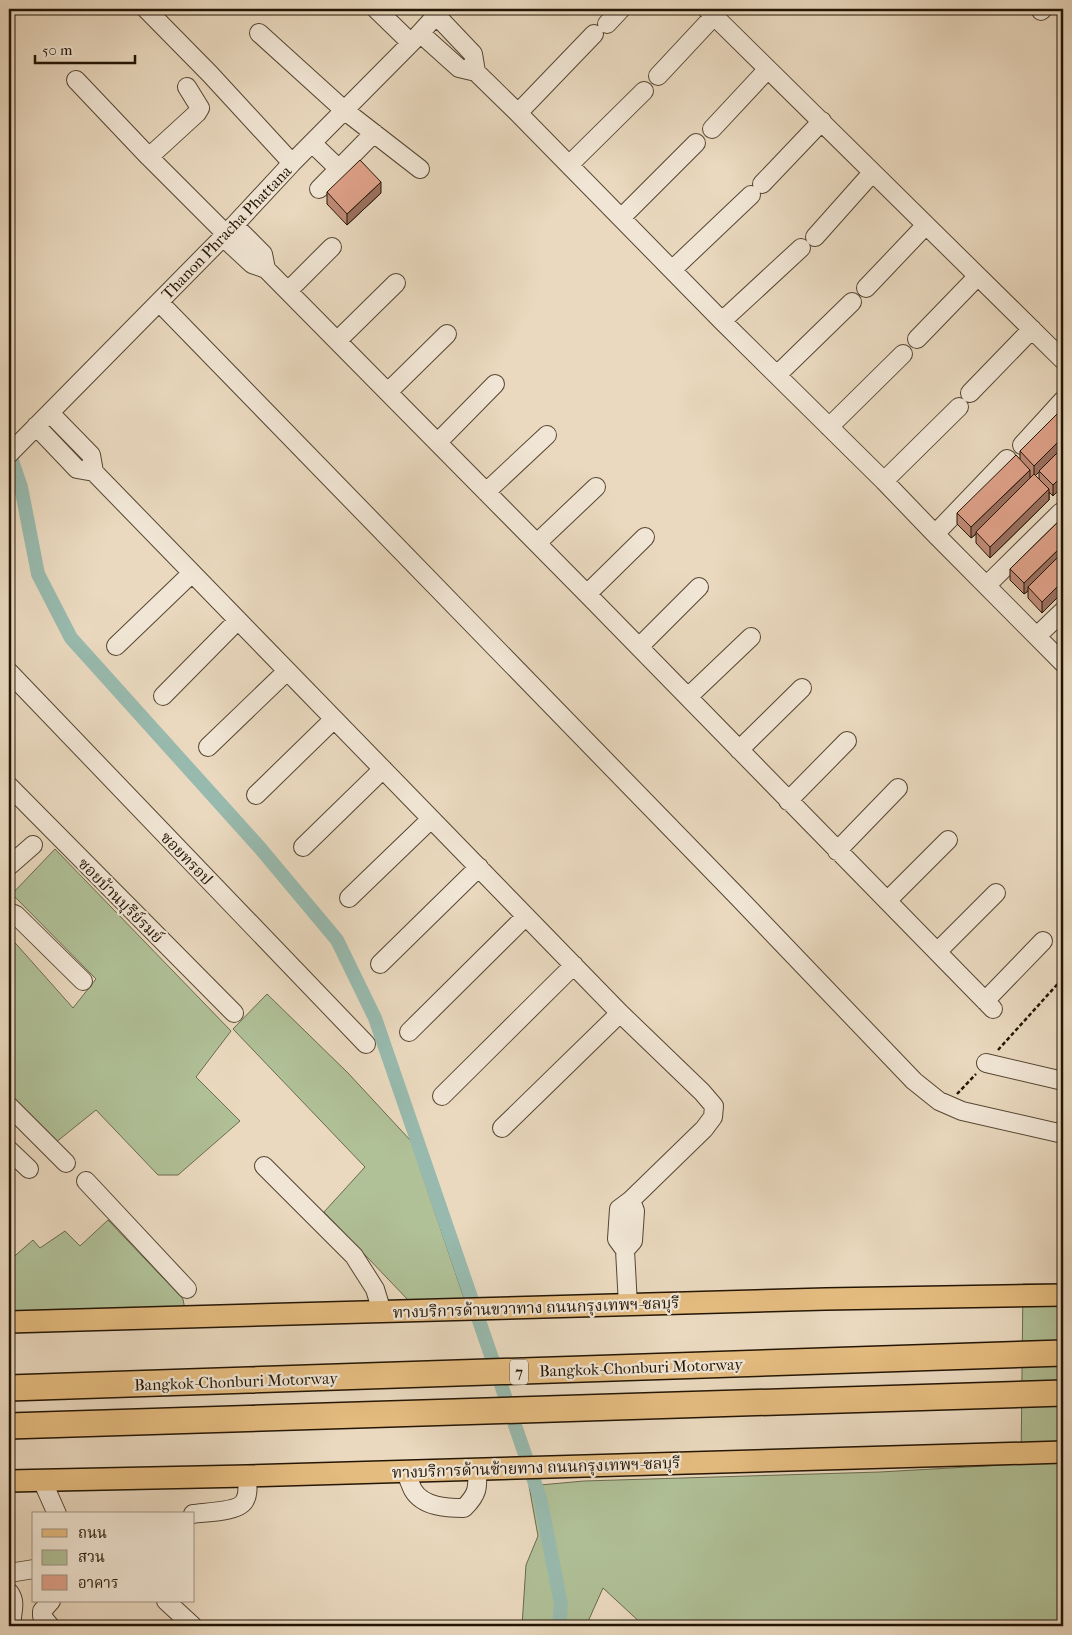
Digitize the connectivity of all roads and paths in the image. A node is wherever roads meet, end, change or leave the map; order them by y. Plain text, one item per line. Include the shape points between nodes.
1 (146, 9) edge
2 (376, 9) edge
3 (621, 9) edge
4 (439, 12) edge
5 (711, 12) edge
6 (259, 33) dead end
7 (416, 38) junction
8 (768, 70) junction
9 (476, 72) junction
10 (658, 76) dead end
11 (76, 80) dead end
12 (187, 87) dead end
13 (644, 91) dead end
14 (344, 110) junction
15 (518, 113) junction
16 (822, 122) junction
17 (712, 129) dead end
18 (374, 133) junction
19 (696, 142) dead end
20 (312, 143) junction
21 (149, 157) junction
22 (292, 163) junction
23 (569, 165) junction
24 (339, 169) junction
25 (420, 169) dead end
26 (872, 173) junction
27 (319, 188) dead end
28 (621, 218) junction
29 (925, 226) junction
30 (228, 232) junction
31 (815, 236) dead end
32 (332, 247) dead end
33 (801, 248) dead end
34 (672, 270) junction
35 (977, 276) junction
36 (396, 283) dead end
37 (866, 288) dead end
38 (288, 291) junction
39 (159, 302) junction
40 (852, 302) dead end
41 (722, 321) junction
42 (1032, 329) junction
43 (447, 334) dead end
44 (917, 339) dead end
45 (337, 341) junction
46 (903, 354) dead end
47 (1063, 360) edge
48 (777, 375) junction
49 (495, 384) dead end
50 (388, 392) junction
51 (970, 393) dead end
52 (1063, 400) edge
53 (959, 407) dead end
54 (50, 413) junction
55 (36, 426) junction
56 (829, 427) junction
57 (547, 435) dead end
58 (438, 442) junction
59 (1022, 445) dead end
60 (13, 449) edge
61 (1007, 459) dead end
62 (94, 472) junction
63 (884, 481) junction
64 (596, 487) dead end
65 (486, 492) junction
66 (1061, 512) dead end
67 (934, 534) junction
68 (644, 537) dead end
69 (537, 543) junction
70 (192, 573) junction
71 (988, 585) junction
72 (699, 587) dead end
73 (587, 594) junction
74 (1063, 611) edge
75 (238, 620) junction
76 (1037, 636) junction
77 (751, 638) dead end
78 (116, 646) dead end
79 (639, 646) junction
80 (1063, 663) edge
81 (287, 671) junction
82 (9, 672) edge
83 (802, 688) dead end
84 (163, 696) dead end
85 (688, 697) junction
86 (334, 719) junction
87 (847, 741) dead end
88 (208, 747) dead end
89 (738, 750) junction
90 (383, 769) junction
91 (9, 786) edge
92 (898, 788) dead end
93 (256, 795) dead end
94 (788, 801) junction
95 (431, 819) junction
96 (948, 840) dead end
97 (33, 845) dead end
98 (303, 847) dead end
99 (837, 851) junction
100 (9, 866) edge
101 (479, 867) junction
102 (996, 893) dead end
103 (349, 898) dead end
104 (887, 902) junction
105 (9, 912) edge
106 (526, 916) junction
107 (1043, 941) dead end
108 (937, 952) junction
109 (380, 964) dead end
110 (574, 965) junction
111 (1063, 978) edge
112 (83, 981) dead end
113 (234, 1013) dead end
114 (620, 1013) junction
115 (409, 1032) dead end
116 (366, 1044) dead end
117 (986, 1063) junction
118 (1063, 1081) edge
119 (442, 1096) dead end
120 (948, 1104) junction
121 (9, 1106) edge
122 (502, 1128) dead end
123 (1063, 1134) edge
124 (9, 1150) edge
125 (66, 1163) dead end
126 (264, 1166) dead end
127 (29, 1169) dead end
128 (86, 1181) dead end
129 (187, 1290) dead end
130 (1063, 1295) edge
131 (628, 1305) junction
132 (382, 1312) junction
133 (9, 1322) edge
134 (1063, 1353) edge
135 (9, 1388) edge
136 (1063, 1393) edge
137 (9, 1426) edge
138 (1063, 1452) edge
139 (477, 1469) junction
140 (405, 1471) junction
141 (247, 1476) junction
142 (42, 1480) junction
143 (9, 1481) edge
144 (56, 1512) edge
145 (195, 1514) edge
146 (32, 1569) edge
147 (9, 1573) edge
148 (9, 1592) edge
149 (50, 1602) edge
150 (167, 1602) edge
151 (12, 1626) edge
152 (50, 1626) edge
153 (193, 1626) edge

1 - 22 street
2 - 7 street
3 - 15 street
4 - 7 street, Thanon Phracha Phattana
4 - 9 street via 473,54
5 - 8 street
5 - 10 street
6 - 14 street
7 - 9 street via 458,68
7 - 14 street, Thanon Phracha Phattana
8 - 16 street
8 - 17 street
9 - 15 street
11 - 21 street
12 - 21 street via 200,108
13 - 23 street
14 - 18 street
14 - 20 street, Thanon Phracha Phattana
15 - 23 street
16 - 26 street
16 - 34 street
18 - 24 street
18 - 25 street
19 - 28 street
20 - 22 street, Thanon Phracha Phattana
20 - 24 street
21 - 30 street
22 - 30 street, Thanon Phracha Phattana
23 - 28 street
24 - 27 street
26 - 29 street
26 - 31 street
28 - 34 street
29 - 35 street
29 - 37 street
30 - 38 street via 262,254 266,269
30 - 39 street, Thanon Phracha Phattana
32 - 38 street
33 - 41 street
34 - 41 street
35 - 42 street
35 - 44 street
36 - 45 street
38 - 45 street
39 - 54 street, Thanon Phracha Phattana
39 - 120 street via 914,1081 939,1101
40 - 48 street
41 - 48 street
42 - 47 street
42 - 51 street
43 - 50 street
45 - 50 street
46 - 56 street
48 - 56 street
49 - 58 street
50 - 58 street
52 - 59 street
53 - 63 street
54 - 55 street, Thanon Phracha Phattana
54 - 62 street via 91,454
55 - 60 street, Thanon Phracha Phattana
55 - 62 street via 78,469
56 - 63 street
57 - 65 street
58 - 65 street
61 - 67 street
62 - 70 street
63 - 67 street
64 - 69 street
65 - 69 street
66 - 71 street
67 - 71 street
68 - 73 street
69 - 73 street
70 - 75 street
70 - 78 street
71 - 76 street
72 - 79 street
73 - 79 street
74 - 76 street
75 - 81 street
75 - 84 street
76 - 80 street
77 - 85 street
79 - 85 street
81 - 86 street
81 - 88 street
82 - 116 street, ซอยทรอป
83 - 89 street
85 - 89 street
86 - 90 street
86 - 93 street
87 - 94 street
89 - 94 street
90 - 95 street
90 - 98 street
91 - 113 street, ซอยบ้านบุรีย์รมย์
92 - 99 street
94 - 99 street
95 - 101 street
95 - 103 street
96 - 104 street
97 - 100 street
99 - 104 street
101 - 106 street
101 - 109 street
102 - 108 street
104 - 108 street
105 - 112 street via 16,915
106 - 110 street
106 - 115 street
107 - 108 street via 989,1005
110 - 114 street
110 - 119 street
111 - 117 path
114 - 122 street
114 - 131 street via 714,1106 713,1117 704,1129 631,1200 635,1211 633,1241 625,1250
117 - 118 street
117 - 120 path
120 - 123 street via 992,1119
121 - 125 street
124 - 127 street
126 - 132 street via 354,1256 374,1289
128 - 129 street
130 - 131 main road, ทางบริการด้านขวาทาง ถนนกรุงเทพฯ-ชลบุรี
131 - 132 main road, ทางบริการด้านขวาทาง ถนนกรุงเทพฯ-ชลบุรี
132 - 133 main road, ทางบริการด้านขวาทาง ถนนกรุงเทพฯ-ชลบุรี
134 - 135 highway, Bangkok-Chonburi Motorway / 7
136 - 137 highway
138 - 139 main road, ทางบริการด้านซ้ายทาง ถนนกรุงเทพฯ-ชลบุรี
139 - 140 main road, ทางบริการด้านซ้ายทาง ถนนกรุงเทพฯ-ชลบุรี
139 - 140 street via 478,1489 464,1508 449,1508 423,1500 414,1491
140 - 141 main road, ทางบริการด้านซ้ายทาง ถนนกรุงเทพฯ-ชลบุรี
141 - 142 main road, ทางบริการด้านซ้ายทาง ถนนกรุงเทพฯ-ชลบุรี
141 - 145 street via 245,1502 239,1507
142 - 143 main road, ทางบริการด้านซ้ายทาง ถนนกรุงเทพฯ-ชลบุรี
142 - 144 street
146 - 147 street
148 - 151 street via 14,1604
149 - 152 street via 42,1611
150 - 153 street

